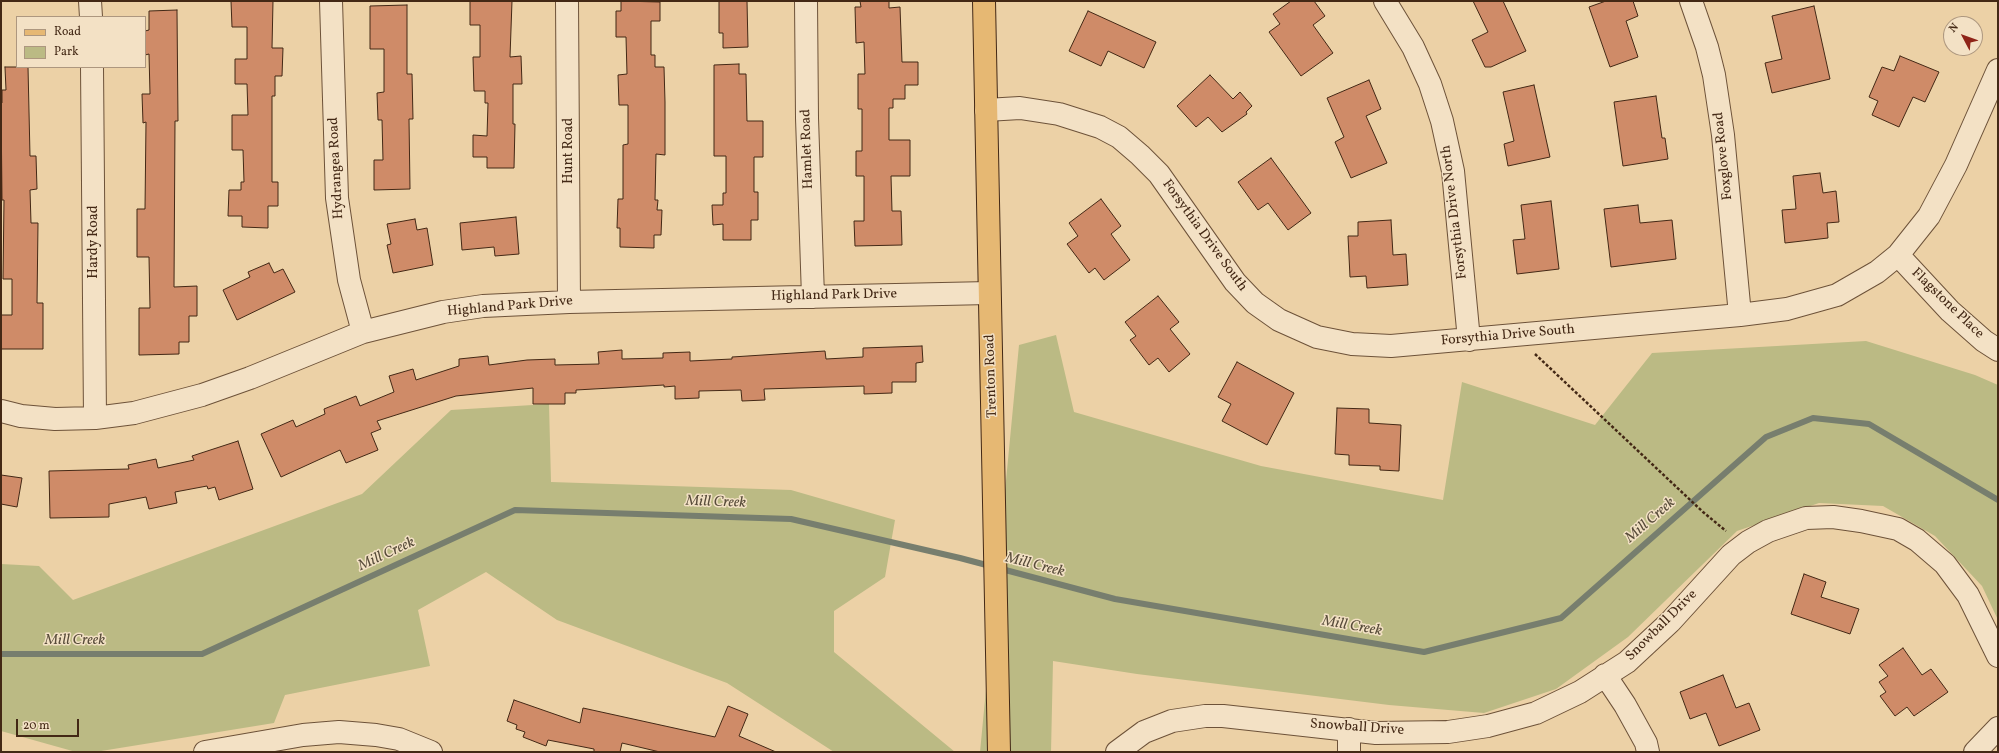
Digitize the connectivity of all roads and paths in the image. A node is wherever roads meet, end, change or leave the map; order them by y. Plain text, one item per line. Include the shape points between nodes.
1 (90, 1) edge
2 (331, 1) edge
3 (567, 1) edge
4 (806, 1) edge
5 (984, 1) edge
6 (1385, 1) edge
7 (1691, 1) edge
8 (91, 16) edge
9 (92, 68) edge
10 (1998, 70) edge
11 (986, 110) junction
12 (1898, 255) junction
13 (989, 293) junction
14 (813, 297) junction
15 (569, 302) junction
16 (1740, 316) junction
17 (363, 332) junction
18 (1514, 335) junction
19 (1469, 340) junction
20 (1998, 350) edge
21 (1, 411) edge
22 (95, 418) junction
23 (1744, 545) junction
24 (1998, 656) edge
25 (1605, 675) junction
26 (1998, 728) edge
27 (1349, 729) junction
28 (274, 746) edge
29 (205, 752) edge
30 (431, 752) edge
31 (999, 752) edge
32 (1117, 752) edge
33 (1349, 752) edge
34 (1648, 752) edge
35 (1975, 752) edge

1 - 8 street
2 - 17 street, Hydrangea Road via 336,198 349,280
3 - 15 street, Hunt Road
4 - 14 street, Hamlet Road
5 - 11 main road, Trenton Road
6 - 19 street, Forsythia Drive North via 1413,47 1430,84 1442,121 1453,171
7 - 16 street, Foxglove Road via 1714,75
9 - 22 street, Hardy Road
10 - 12 street, Forsythia Drive South via 1953,172 1929,216
11 - 13 main road, Trenton Road
11 - 19 street, Forsythia Drive South via 1020,108 1059,114 1100,127 1119,137 1159,174 1235,282 1255,303 1279,320 1317,337 1352,344 1391,346
12 - 16 street, Forsythia Drive South via 1877,272 1837,295 1787,310
12 - 20 street, Flagstone Place via 1950,311
13 - 14 street, Highland Park Drive
13 - 31 main road, Trenton Road
14 - 15 street, Highland Park Drive
15 - 17 street, Highland Park Drive via 483,306 450,311
16 - 18 street, Forsythia Drive South
17 - 22 street, Highland Park Drive via 202,395 134,413
18 - 19 street, Forsythia Drive South
18 - 23 path via 1703,512
21 - 22 street, Highland Park Drive via 21,416
23 - 24 street, Snowball Drive via 1768,531 1806,518 1840,518 1898,529 1917,540 1945,564 1968,595
23 - 25 street, Snowball Drive via 1731,555 1670,622 1627,662
25 - 27 street, Snowball Drive via 1580,692 1536,713 1488,726 1448,732 1376,733
25 - 34 street via 1625,705 1646,743
26 - 35 street
27 - 32 street, Snowball Drive via 1205,716 1172,721 1144,732
27 - 33 street
28 - 29 street
28 - 30 street via 303,735 339,732 399,739

